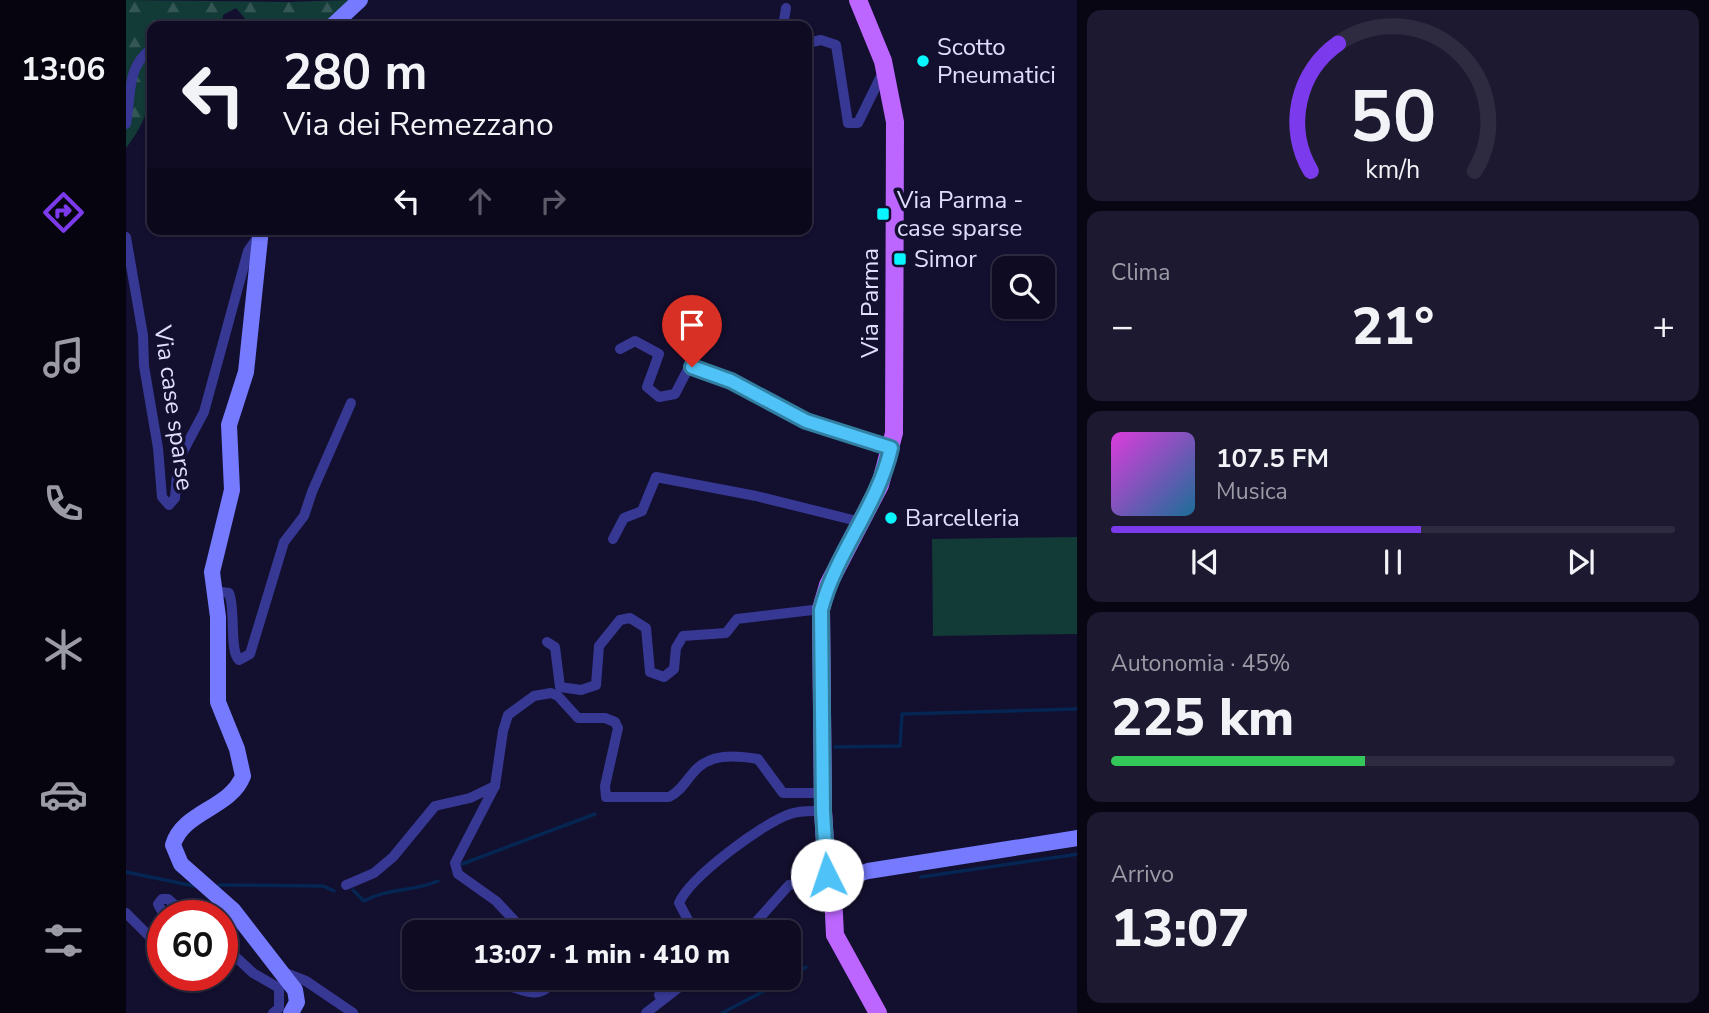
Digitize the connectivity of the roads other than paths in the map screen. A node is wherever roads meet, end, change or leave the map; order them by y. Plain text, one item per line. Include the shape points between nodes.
1 (360, 0) edge
2 (858, 0) edge
3 (786, 8) dead end
4 (337, 21) edge
5 (784, 21) edge
6 (812, 42) edge
7 (147, 51) edge
8 (884, 70) junction
9 (126, 124) edge
10 (258, 235) edge
11 (260, 235) edge
12 (126, 237) edge
13 (620, 349) dead end
14 (351, 402) dead end
15 (891, 448) junction
16 (861, 522) junction
17 (613, 539) dead end
18 (214, 591) junction
19 (821, 610) junction
20 (547, 642) dead end
21 (495, 786) junction
22 (823, 802) junction
23 (1077, 838) edge
24 (831, 882) junction
25 (346, 885) dead end
26 (126, 913) edge
27 (514, 920) edge
28 (688, 920) edge
29 (758, 920) edge
30 (147, 934) edge
31 (238, 959) edge
32 (280, 971) junction
33 (522, 990) edge
34 (546, 990) edge
35 (663, 990) edge
36 (676, 990) edge
37 (649, 1011) edge
38 (273, 1013) edge
39 (291, 1013) edge
40 (353, 1013) edge
41 (878, 1013) edge

1 - 4 street
2 - 8 main road, Via Parma
3 - 5 street
6 - 8 street via 836,45 848,124 858,123
7 - 9 street via 129,68
8 - 15 main road, Via Parma via 895,122
10 - 12 street, Via case sparse via 248,251 204,412 178,461 178,487 169,505 162,497
11 - 18 street via 246,372 229,425 232,490 212,572
13 - 15 street via 635,341 659,354 647,387 659,397 675,394 688,371 697,367 806,421
14 - 18 street via 304,516 284,541 246,659 240,660 234,651 229,593
15 - 16 main road, Via Parma via 880,485
16 - 17 street via 656,477 642,511 624,518
16 - 19 main road, Via Parma via 828,585
18 - 32 street via 218,702 243,776 230,795 176,834 173,845 181,864 233,910
19 - 20 street via 746,617 733,622 726,634 683,636 676,648 674,669 664,677 650,672 646,628 630,618 620,620 599,646 596,685 581,690 560,687 555,647
19 - 22 main road, Via Parma
21 - 22 street via 508,715 534,696 551,693 578,718 615,722 618,728 606,797 669,797 698,766 727,757 758,759 783,793
21 - 25 street via 435,806 393,857 374,873
21 - 27 street via 454,863 458,874
22 - 24 main road, Via Parma
22 - 28 street via 750,836 702,876 680,903
23 - 24 street via 868,871
24 - 29 street via 789,885
24 - 41 main road, Via Parma via 835,935
26 - 30 street
31 - 38 street via 279,988 279,1008
32 - 39 street via 295,990 297,1002
32 - 40 street via 306,981
33 - 34 street via 534,994
35 - 37 street
36 - 37 street

